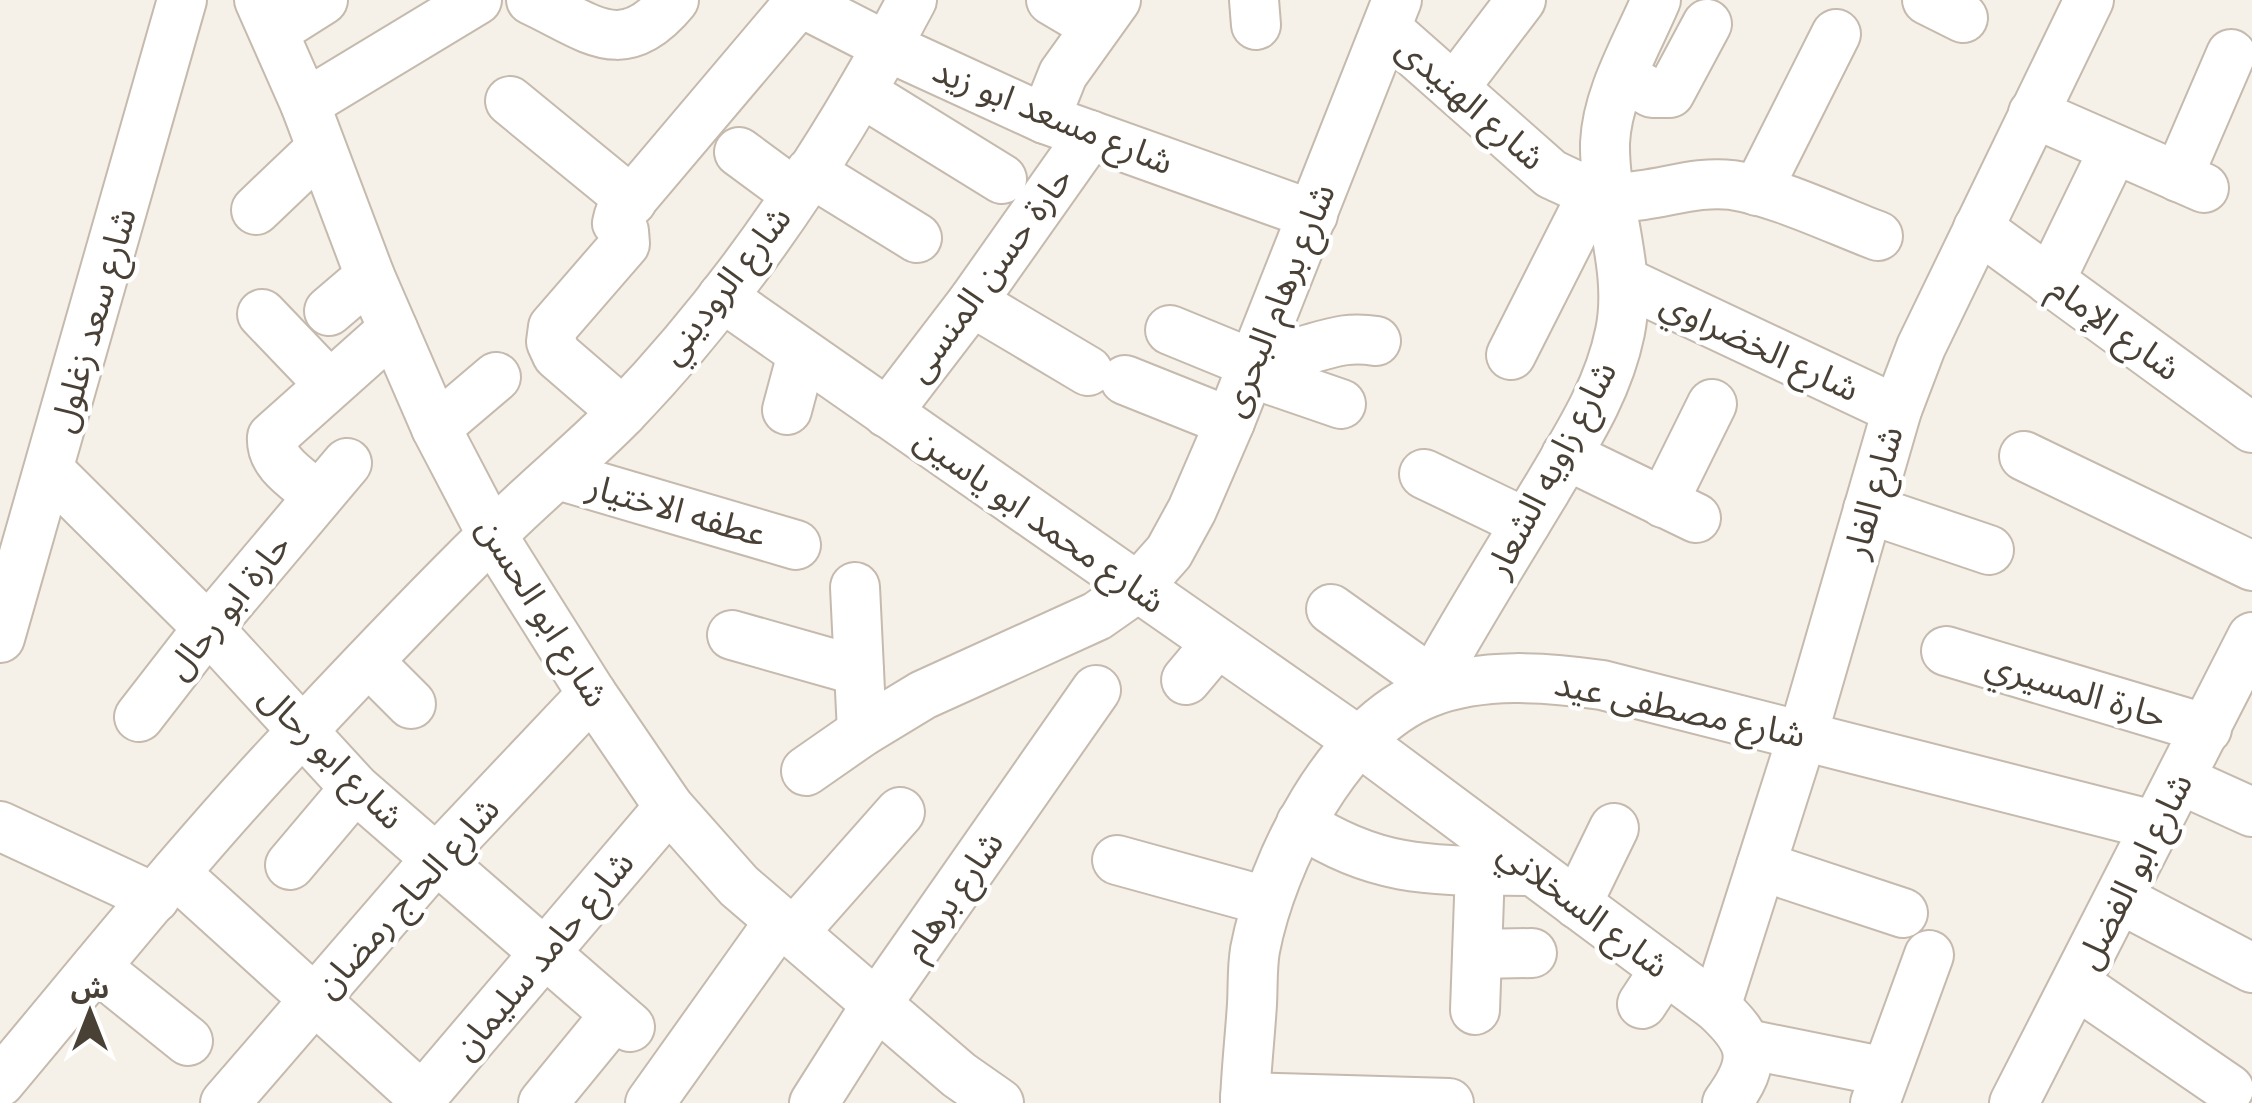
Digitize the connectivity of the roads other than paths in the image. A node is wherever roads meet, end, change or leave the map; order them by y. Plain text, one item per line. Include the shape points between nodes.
1 (182, 0) edge
2 (323, 0) edge
3 (477, 0) edge
4 (530, 0) edge
5 (674, 0) edge
6 (912, 0) edge
7 (1051, 0) edge
8 (1521, 0) edge
9 (1656, 0) edge
10 (2090, 0) edge
11 (801, 1) edge
12 (1105, 13) edge
13 (1392, 15) edge
14 (266, 16) edge
15 (1708, 24) dead end
16 (1836, 34) dead end
17 (888, 47) junction
18 (2230, 54) dead end
19 (1623, 77) junction
20 (1454, 88) junction
21 (862, 92) junction
22 (510, 101) dead end
23 (305, 104) junction
24 (2033, 113) junction
25 (1045, 119) junction
26 (1090, 135) junction
27 (321, 148) junction
28 (2114, 149) junction
29 (739, 152) dead end
30 (1002, 179) dead end
31 (803, 183) junction
32 (1757, 192) junction
33 (1603, 194) junction
34 (632, 201) junction
35 (256, 210) dead end
36 (1313, 215) junction
37 (1978, 228) junction
38 (1878, 236) dead end
39 (917, 238) dead end
40 (370, 276) junction
41 (1622, 281) junction
42 (2050, 281) junction
43 (722, 298) junction
44 (972, 302) junction
45 (329, 311) dead end
46 (262, 314) dead end
47 (393, 329) junction
48 (1170, 330) dead end
49 (1376, 340) dead end
50 (802, 354) junction
51 (1511, 356) dead end
52 (1253, 363) junction
53 (496, 377) dead end
54 (329, 384) junction
55 (1341, 404) dead end
56 (1712, 404) dead end
57 (787, 410) dead end
58 (1897, 410) junction
59 (623, 412) junction
60 (887, 413) junction
61 (1230, 422) junction
62 (436, 428) junction
63 (2252, 428) edge
64 (1566, 455) junction
65 (2024, 456) dead end
66 (50, 471) junction
67 (1424, 474) dead end
68 (558, 475) junction
69 (1868, 509) junction
70 (1526, 523) junction
71 (492, 534) junction
72 (796, 544) dead end
73 (11, 546) edge
74 (1988, 550) dead end
75 (2252, 566) edge
76 (856, 587) dead end
77 (1137, 588) junction
78 (1331, 609) dead end
79 (208, 628) junction
80 (732, 635) dead end
81 (2252, 637) edge
82 (0, 638) edge
83 (1217, 643) junction
84 (1946, 651) dead end
85 (369, 662) junction
86 (859, 671) junction
87 (1186, 680) dead end
88 (1428, 687) junction
89 (2242, 687) edge
90 (1096, 690) dead end
91 (592, 694) junction
92 (412, 704) dead end
93 (139, 717) dead end
94 (2207, 729) junction
95 (302, 730) junction
96 (862, 732) junction
97 (1803, 734) junction
98 (1360, 742) junction
99 (806, 771) dead end
100 (2180, 780) junction
101 (355, 788) junction
102 (669, 807) junction
103 (900, 812) dead end
104 (2252, 812) edge
105 (1301, 823) junction
106 (0, 826) edge
107 (2158, 826) junction
108 (1614, 828) dead end
109 (436, 859) junction
110 (1117, 860) dead end
111 (290, 864) dead end
112 (1761, 866) junction
113 (1480, 870) junction
114 (1533, 871) junction
115 (165, 886) junction
116 (2120, 899) junction
117 (1266, 901) junction
118 (1578, 904) junction
119 (1903, 912) dead end
120 (786, 928) junction
121 (544, 953) junction
122 (1532, 953) dead end
123 (1478, 954) junction
124 (1929, 955) dead end
125 (96, 968) junction
126 (2252, 968) edge
127 (2076, 984) junction
128 (315, 1000) junction
129 (878, 1002) junction
130 (1716, 1007) junction
131 (1475, 1010) dead end
132 (188, 1041) dead end
133 (1747, 1044) junction
134 (0, 1082) edge
135 (1880, 1088) edge
136 (951, 1089) edge
137 (2230, 1089) dead end
138 (420, 1100) edge
139 (1245, 1100) edge
140 (1381, 1101) edge
141 (225, 1103) edge
142 (543, 1103) edge
143 (650, 1103) edge
144 (814, 1103) edge
145 (998, 1103) edge
146 (1449, 1103) edge
147 (1726, 1103) edge
148 (2014, 1103) edge

1 - 66 street, شارع سعد زغلول
2 - 14 street
3 - 23 street
4 - 5 street via 624,37 644,31
6 - 17 street, شارع الروديني
7 - 12 street
8 - 20 street
9 - 19 street, شارع زاويه الشعار
10 - 24 street, شارع الفار
11 - 17 street, شارع مسعد ابو زيد
11 - 34 street
12 - 25 street via 1064,74
13 - 20 street, شارع الهنيدى
13 - 36 street, شارع برهام البحرى
14 - 23 street, شارع ابو الحسن
15 - 19 street via 1670,93 1652,93
16 - 32 street
17 - 21 street, شارع الروديني
17 - 25 street, شارع مسعد ابو زيد
18 - 28 street via 2191,183
19 - 33 street, شارع زاويه الشعار via 1611,104
20 - 33 street, شارع الهنيدى via 1551,174
21 - 30 street
21 - 31 street, شارع الروديني
22 - 34 street
23 - 27 street, شارع ابو الحسن
24 - 28 street
24 - 37 street, شارع الفار
25 - 26 street, شارع مسعد ابو زيد
26 - 36 street, شارع مسعد ابو زيد
26 - 44 street, حارة حسن المنسى
27 - 35 street
27 - 40 street, شارع ابو الحسن
28 - 42 street
29 - 31 street
31 - 39 street
31 - 43 street, شارع الروديني
32 - 33 street via 1704,184
32 - 38 street
33 - 41 street, شارع زاويه الشعار
33 - 51 street
34 - 59 street via 617,219 625,244 553,328 551,342 556,355
36 - 52 street, شارع برهام البحرى
37 - 42 street, شارع الإمام
37 - 58 street, شارع الفار
40 - 45 street
40 - 47 street, شارع ابو الحسن
41 - 58 street, شارع الخضراوي
41 - 64 street, شارع زاويه الشعار via 1622,327 1611,372
42 - 63 street, شارع الإمام
43 - 50 street, شارع محمد ابو ياسين
43 - 59 street, شارع الروديني
44 - 60 street, حارة حسن المنسى
44 - 61 street via 1107,376
46 - 54 street
47 - 54 street, حارة ابو رحال
47 - 62 street, شارع ابو الحسن
48 - 52 street
49 - 52 street via 1332,340
50 - 57 street
50 - 60 street, شارع محمد ابو ياسين
52 - 55 street
52 - 61 street, شارع برهام البحرى
53 - 62 street
54 - 79 street, حارة ابو رحال via 272,437 271,451 278,462 333,480
56 - 64 street via 1680,510
58 - 69 street, شارع الفار
59 - 68 street, شارع الروديني
60 - 77 street, شارع محمد ابو ياسين
61 - 77 street, شارع برهام البحرى via 1170,552
62 - 71 street, شارع ابو الحسن
64 - 70 street, شارع زاويه الشعار
65 - 75 street
66 - 73 street, شارع سعد زغلول
66 - 79 street, شارع ابو رحال
67 - 70 street
68 - 71 street, شارع الروديني
68 - 72 street, عطفه الاختيار
69 - 74 street
69 - 97 street, شارع الفار
70 - 88 street, شارع زاويه الشعار
71 - 85 street, شارع الروديني
71 - 91 street, شارع ابو الحسن
73 - 82 street, شارع سعد زغلول
76 - 86 street
77 - 83 street, شارع محمد ابو ياسين
77 - 96 street via 1097,616 923,696
78 - 88 street
79 - 93 street, حارة ابو رحال
79 - 95 street, شارع ابو رحال
80 - 86 street
81 - 89 street, شارع ابو الفضل
83 - 87 street
83 - 98 street, شارع محمد ابو ياسين
84 - 94 street, حارة المسيري
85 - 92 street
85 - 95 street, شارع الروديني
86 - 96 street
88 - 97 street, شارع مصطفى عيد via 1559,679
88 - 98 street, شارع مصطفى عيد
89 - 94 street, شارع ابو الفضل
90 - 129 street, شارع برهام
91 - 102 street, شارع ابو الحسن
91 - 109 street, شارع الحاج رمضان
94 - 100 street, شارع ابو الفضل
95 - 101 street, شارع ابو رحال
95 - 115 street, شارع الروديني
96 - 99 street
97 - 107 street, شارع مصطفى عيد
97 - 112 street, شارع الفار
98 - 105 street, شارع مصطفى عيد
98 - 114 street, شارع السخلاني
100 - 104 street
100 - 107 street, شارع ابو الفضل
101 - 109 street, شارع ابو رحال
101 - 111 street
102 - 120 street, شارع ابو الحسن
102 - 121 street, شارع حامد سليمان
103 - 120 street
105 - 113 street via 1371,859 1409,868
105 - 117 street, شارع مصطفى عيد
106 - 115 street
107 - 116 street, شارع ابو الفضل
108 - 118 street
109 - 121 street, شارع ابو رحال
109 - 128 street, شارع الحاج رمضان
110 - 117 street
112 - 119 street
112 - 130 street, شارع الفار
113 - 114 street
113 - 123 street
114 - 118 street, شارع السخلاني
115 - 125 street, شارع الروديني
115 - 128 street
116 - 126 street
116 - 127 street, شارع ابو الفضل
117 - 139 street, شارع مصطفى عيد via 1254,956
118 - 130 street, شارع السخلاني via 1654,986
120 - 129 street, شارع ابو الحسن
120 - 143 street
121 - 138 street, شارع حامد سليمان
121 - 142 street, شارع ابو رحال via 622,1021
122 - 123 street
123 - 131 street
124 - 135 street
125 - 132 street
125 - 134 street, شارع الروديني
127 - 137 street
127 - 148 street, شارع ابو الفضل
128 - 138 street
128 - 141 street, شارع الحاج رمضان
129 - 136 street, شارع ابو الحسن
129 - 144 street, شارع برهام
130 - 133 street, شارع السخلاني
133 - 135 street
133 - 147 street via 1749,1064
136 - 145 street, شارع ابو الحسن
139 - 140 street
140 - 146 street

